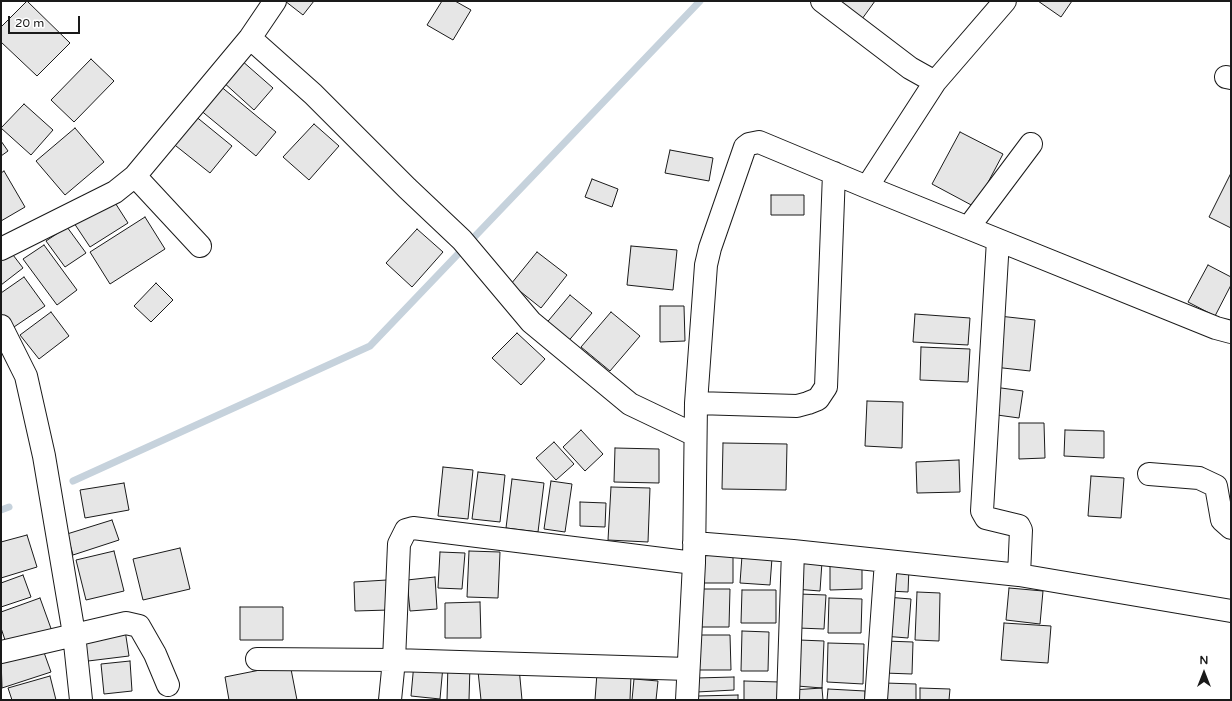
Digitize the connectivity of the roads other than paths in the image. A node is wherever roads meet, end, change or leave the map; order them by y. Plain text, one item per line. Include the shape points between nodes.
1 (275, 1) edge
2 (822, 1) edge
3 (1006, 1) edge
4 (250, 38) junction
5 (935, 82) junction
6 (1031, 144) dead end
7 (834, 174) junction
8 (135, 176) junction
9 (867, 187) junction
10 (968, 228) junction
11 (998, 240) junction
12 (4, 241) edge
13 (200, 246) dead end
14 (1, 326) edge
15 (1231, 332) edge
16 (696, 403) junction
17 (695, 435) junction
18 (1149, 474) dead end
19 (1231, 528) edge
20 (794, 551) junction
21 (694, 553) junction
22 (886, 561) junction
23 (1019, 575) junction
24 (1231, 611) edge
25 (74, 634) junction
26 (1, 652) edge
27 (257, 659) dead end
28 (394, 660) junction
29 (688, 669) junction
30 (168, 685) dead end
31 (82, 700) edge
32 (390, 700) edge
33 (687, 700) edge
34 (788, 700) edge
35 (876, 700) edge

1 - 4 street
2 - 5 street via 910,68
3 - 5 street
4 - 8 street
4 - 17 street via 314,94 468,246 531,322 630,404
5 - 9 street
6 - 10 street
7 - 9 street
7 - 16 street via 826,387 818,399 797,406
7 - 16 street via 759,142 753,142 745,147 706,265
8 - 12 street via 115,192
8 - 13 street
9 - 10 street
10 - 11 street
11 - 15 street
11 - 23 street via 982,511 986,518 1019,526
14 - 25 street via 26,376 44,456
16 - 17 street
17 - 21 street
18 - 19 street via 1199,478 1216,486 1222,520
20 - 21 street
20 - 22 street
20 - 34 street
21 - 28 street via 413,528 406,530 398,544
21 - 29 street
22 - 23 street
22 - 35 street
23 - 24 street
25 - 26 street
25 - 30 street via 126,623 139,626
25 - 31 street
27 - 28 street
28 - 29 street
28 - 32 street
29 - 33 street

